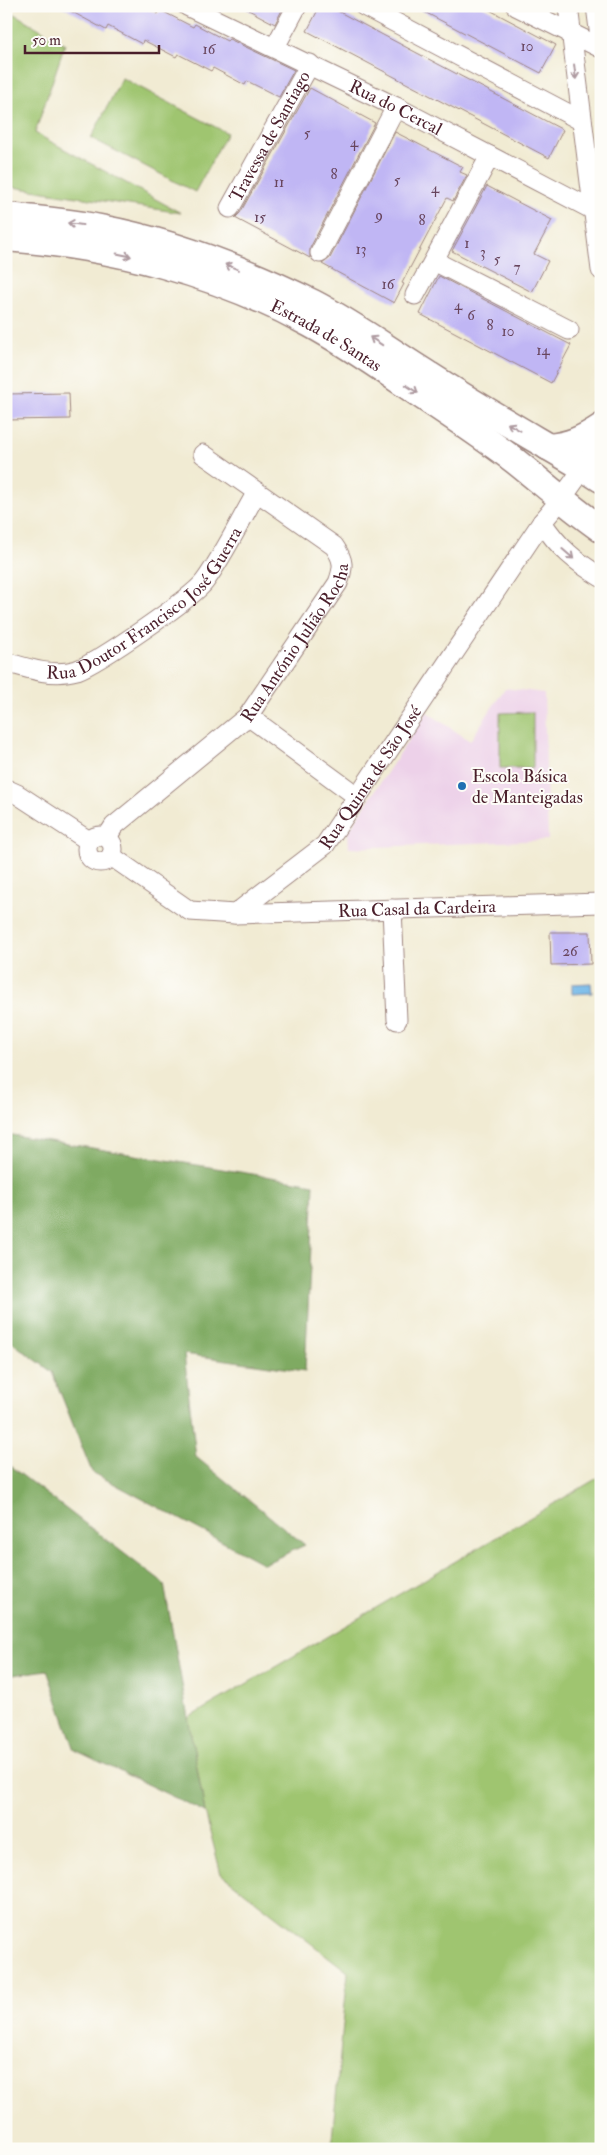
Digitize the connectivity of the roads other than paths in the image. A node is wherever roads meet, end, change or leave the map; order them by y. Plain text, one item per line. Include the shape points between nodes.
1 (188, 6) edge
2 (297, 6) edge
3 (364, 6) edge
4 (516, 6) edge
5 (568, 6) edge
6 (596, 6) edge
7 (570, 33) junction
8 (275, 47) junction
9 (601, 47) edge
10 (310, 64) junction
11 (396, 107) junction
12 (582, 121) junction
13 (490, 156) junction
14 (230, 208) dead end
15 (597, 212) edge
16 (6, 216) edge
17 (6, 238) edge
18 (320, 253) dead end
19 (434, 261) junction
20 (601, 270) edge
21 (415, 295) dead end
22 (569, 330) dead end
23 (601, 427) edge
24 (601, 439) edge
25 (548, 446) junction
26 (203, 454) dead end
27 (593, 473) edge
28 (257, 492) junction
29 (562, 500) junction
30 (542, 522) junction
31 (601, 529) edge
32 (601, 577) edge
33 (6, 662) edge
34 (248, 716) junction
35 (6, 789) edge
36 (358, 797) junction
37 (98, 839) junction
38 (601, 902) edge
39 (392, 909) junction
40 (235, 914) junction
41 (397, 1020) dead end

1 - 8 street, Rua do Cercal
2 - 8 street
3 - 12 street
4 - 7 street
5 - 7 street
6 - 9 street
7 - 9 street
7 -> 12 street
8 - 10 street, Rua do Cercal
10 - 11 street, Rua do Cercal
10 - 14 street, Travessa de Santiago
11 - 13 street, Rua do Cercal
11 - 18 street
12 - 15 street
13 - 15 street, Rua do Cercal
13 - 19 street
15 - 20 street
25 -> 16 main road, Estrada de Santas via 346,322 258,278 207,257 151,240 100,228
17 -> 29 main road, Estrada de Santas via 135,258 206,279 310,324 373,362 507,456
19 - 21 street
19 - 22 street
23 - 25 main road via 577,442
24 - 27 street, Rua Quinta de São José
25 - 27 main road, Estrada de Santas
26 - 28 street, Rua António Julião Rocha
27 - 29 street, Rua Quinta de São José
28 - 33 street, Rua Doutor Francisco José Guerra via 204,582 97,660 77,670 58,673
28 - 34 street, Rua António Julião Rocha via 334,546 342,557 342,571 338,583
29 - 30 street, Rua Quinta de São José
29 - 31 main road, Estrada de Santas
30 -> 32 street via 566,553
30 - 36 street, Rua Quinta de São José
34 - 36 street
34 - 37 street, Rua António Julião Rocha
35 - 37 street
36 - 40 street, Rua Quinta de São José via 325,845
37 - 40 street via 87,851 93,860 102,862 111,856 190,911
38 - 39 street, Rua Casal da Cardeira
39 - 40 street, Rua Casal da Cardeira
39 - 41 street

